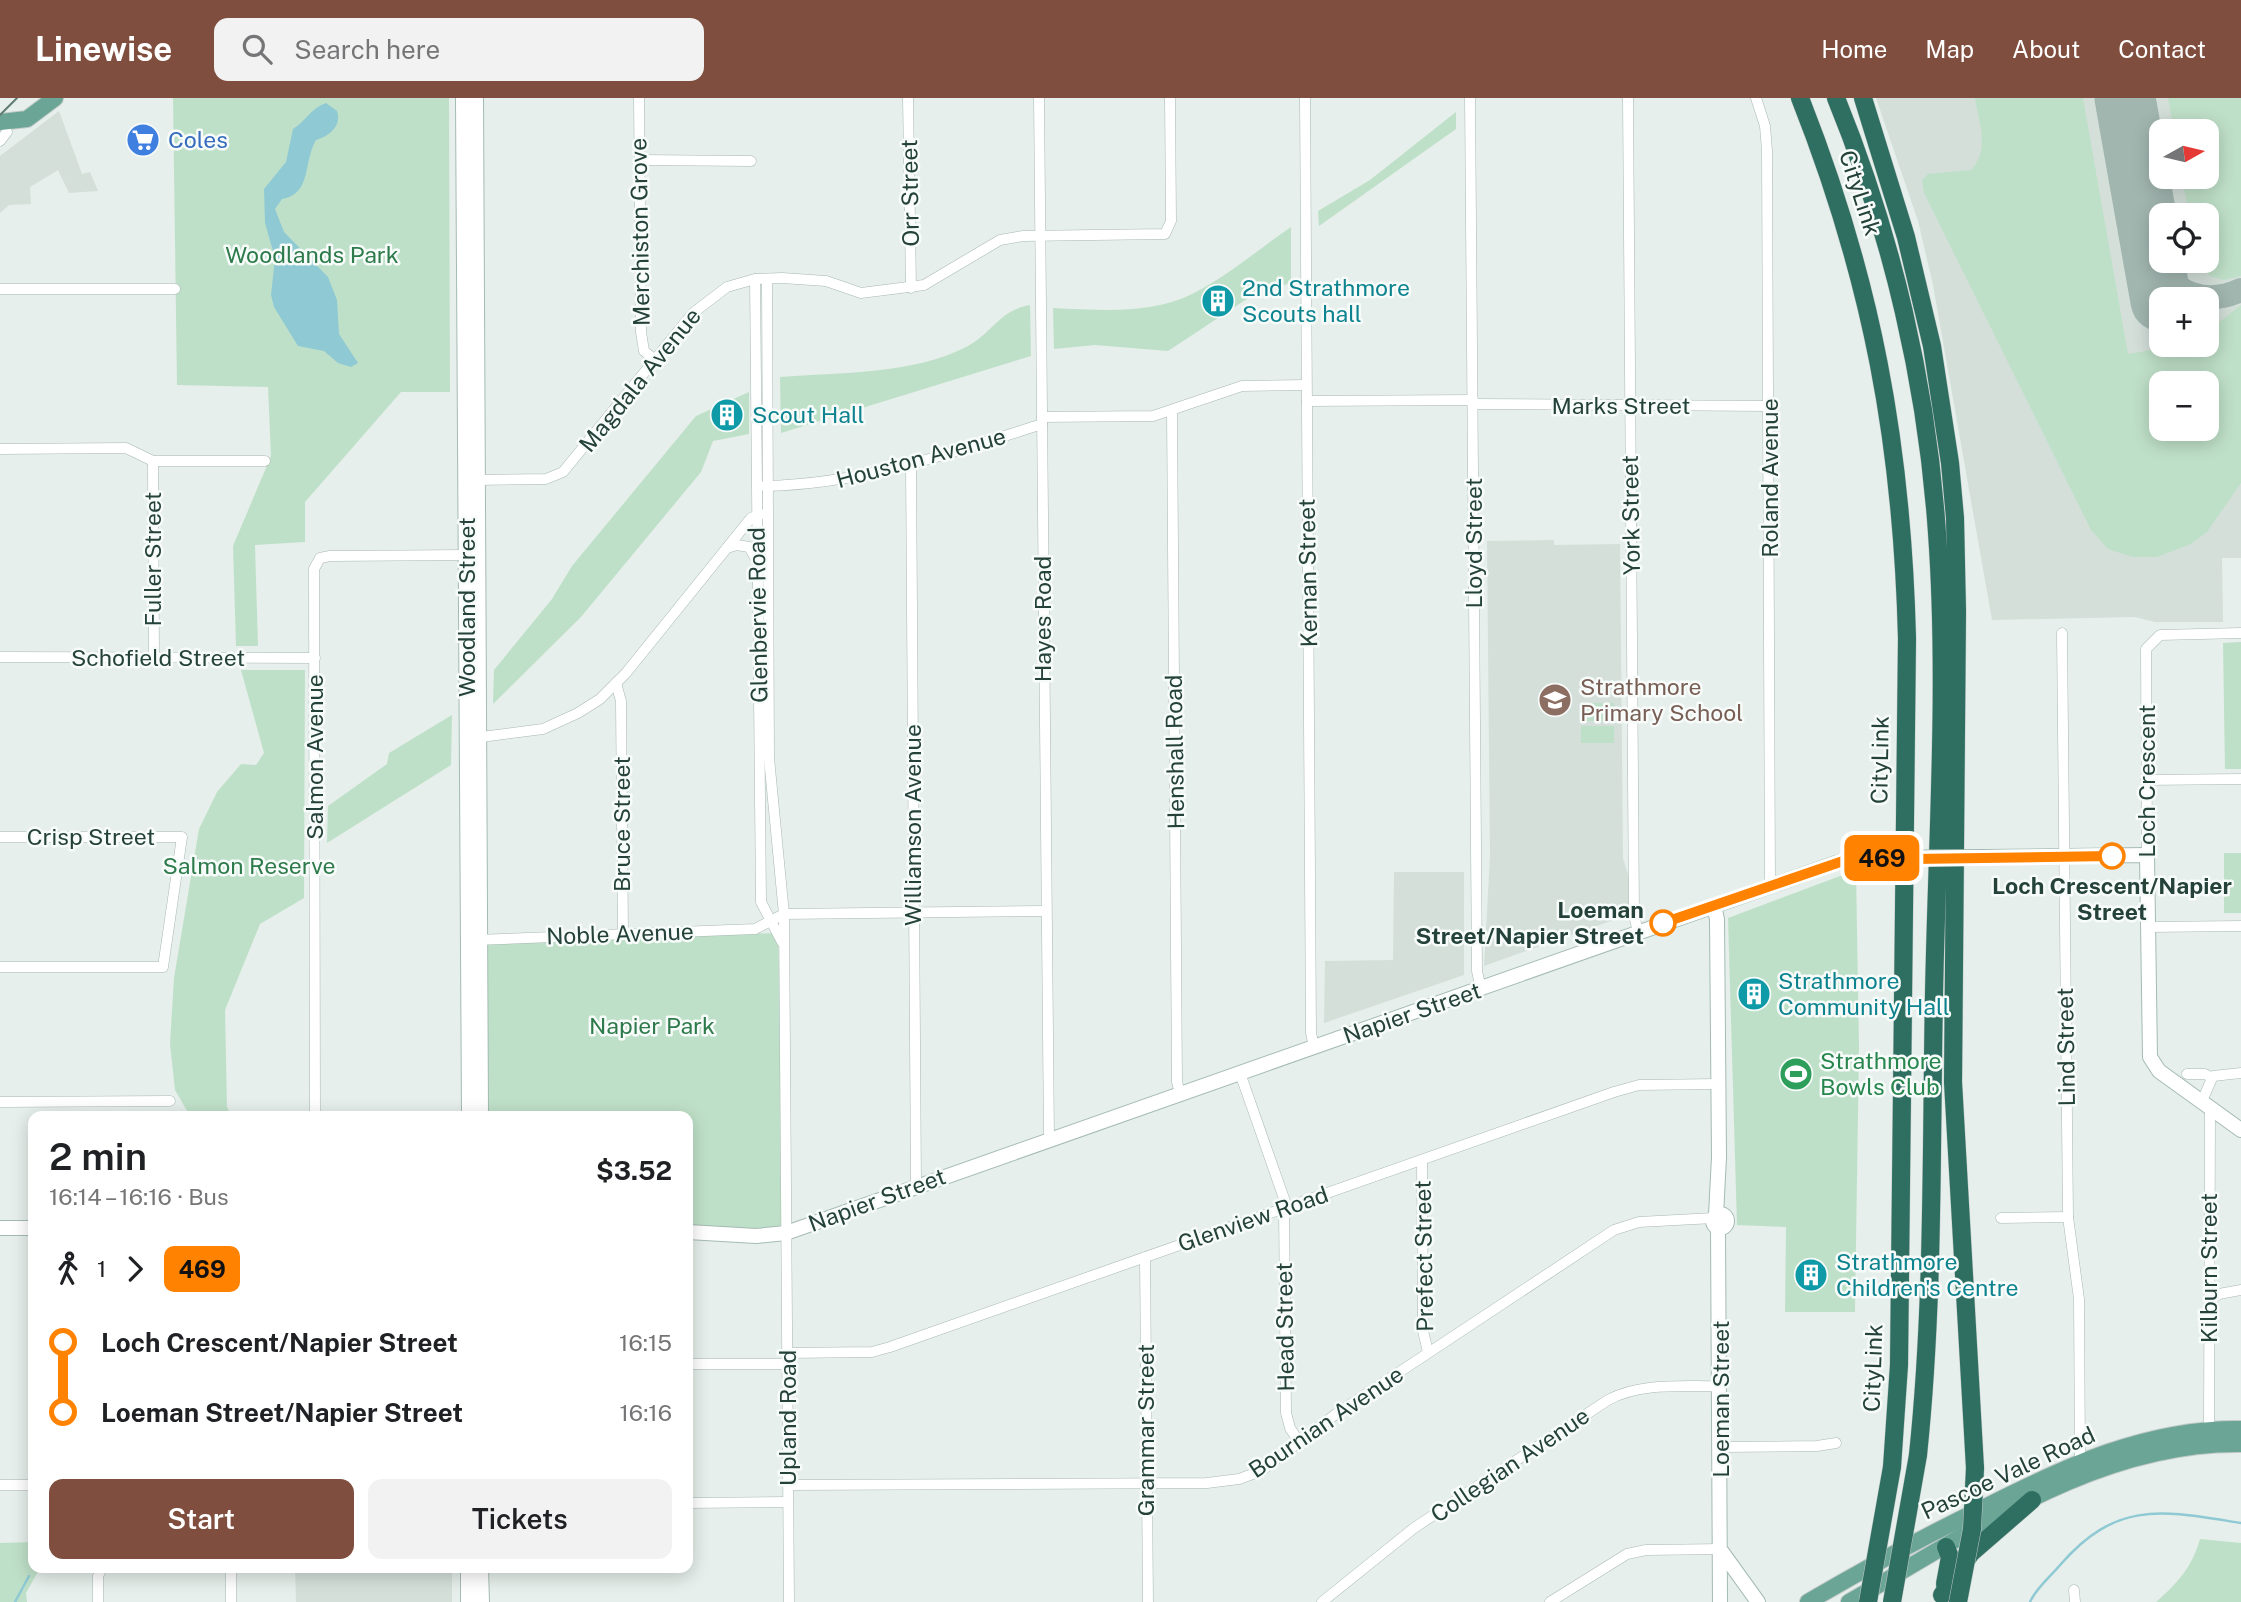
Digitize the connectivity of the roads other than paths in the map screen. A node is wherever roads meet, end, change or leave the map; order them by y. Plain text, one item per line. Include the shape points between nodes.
1 (55, 98) edge
2 (463, 98) edge
3 (476, 98) edge
4 (639, 98) edge
5 (908, 98) edge
6 (1039, 98) edge
7 (1170, 98) edge
8 (1305, 98) edge
9 (1470, 98) edge
10 (1628, 98) edge
11 (1756, 98) edge
12 (1798, 98) edge
13 (1836, 98) edge
14 (1846, 98) edge
15 (1863, 98) edge
16 (2, 133) edge
17 (639, 160) junction
18 (751, 161) dead end
19 (470, 184) junction
20 (1868, 190) junction
21 (1040, 236) junction
22 (755, 279) junction
23 (767, 279) junction
24 (911, 288) junction
25 (0, 289) edge
26 (175, 289) dead end
27 (655, 360) junction
28 (761, 371) junction
29 (1307, 385) junction
30 (1307, 401) junction
31 (1473, 402) junction
32 (1769, 406) junction
33 (1630, 407) junction
34 (1172, 411) junction
35 (1042, 421) junction
36 (0, 449) edge
37 (153, 461) junction
38 (265, 461) dead end
39 (911, 465) junction
40 (472, 480) junction
41 (756, 486) junction
42 (768, 486) junction
43 (757, 514) junction
44 (768, 514) junction
45 (727, 549) junction
46 (473, 555) junction
47 (757, 563) junction
48 (2062, 633) dead end
49 (2241, 633) edge
50 (0, 657) edge
51 (154, 658) junction
52 (315, 658) junction
53 (616, 683) junction
54 (607, 693) junction
55 (621, 714) junction
56 (473, 738) junction
57 (2241, 779) edge
58 (2147, 780) junction
59 (0, 837) edge
60 (2147, 855) junction
61 (2064, 856) junction
62 (1775, 884) junction
63 (1713, 906) junction
64 (1045, 911) junction
65 (914, 913) junction
66 (784, 914) junction
67 (771, 922) junction
68 (2241, 926) edge
69 (2148, 927) junction
70 (1638, 932) junction
71 (622, 934) junction
72 (474, 940) junction
73 (783, 945) junction
74 (0, 967) edge
75 (1480, 989) junction
76 (1314, 1047) junction
77 (474, 1055) junction
78 (1240, 1073) junction
79 (2241, 1073) edge
80 (2187, 1074) dead end
81 (2212, 1078) junction
82 (1718, 1084) junction
83 (1180, 1093) junction
84 (170, 1101) dead end
85 (0, 1102) edge
86 (2206, 1104) junction
87 (315, 1111) edge
88 (469, 1111) edge
89 (480, 1111) edge
90 (2241, 1130) edge
91 (1049, 1139) junction
92 (1422, 1160) junction
93 (916, 1185) junction
94 (1285, 1207) junction
95 (2068, 1217) junction
96 (2001, 1218) dead end
97 (1718, 1221) junction
98 (0, 1228) edge
99 (28, 1228) edge
100 (693, 1233) edge
101 (786, 1233) junction
102 (1145, 1257) junction
103 (2241, 1290) edge
104 (2210, 1300) junction
105 (1428, 1352) junction
106 (788, 1358) junction
107 (693, 1364) edge
108 (1721, 1386) junction
109 (2209, 1429) junction
110 (2241, 1429) edge
111 (1298, 1442) junction
112 (1836, 1443) dead end
113 (2241, 1444) edge
114 (1721, 1447) junction
115 (2080, 1461) junction
116 (1147, 1483) junction
117 (0, 1485) edge
118 (28, 1485) edge
119 (788, 1485) junction
120 (2032, 1500) junction
121 (788, 1502) junction
122 (693, 1503) edge
123 (1927, 1535) junction
124 (1946, 1547) junction
125 (1722, 1550) junction
126 (100, 1573) edge
127 (231, 1573) edge
128 (468, 1573) edge
129 (481, 1573) edge
130 (2074, 1590) dead end
131 (1947, 1600) edge
132 (98, 1602) edge
133 (231, 1602) edge
134 (468, 1602) edge
135 (482, 1602) edge
136 (789, 1602) edge
137 (1148, 1602) edge
138 (1322, 1602) edge
139 (1550, 1602) edge
140 (1720, 1602) edge
141 (1758, 1602) edge
142 (1808, 1602) edge
143 (1849, 1602) edge
144 (1868, 1602) edge
145 (1892, 1602) edge
146 (2075, 1602) edge

1 - 16 main road
2 - 19 street, Woodland Street
3 - 19 street, Woodland Street
4 - 17 street, Merchiston Grove
5 - 24 street, Orr Street
6 - 21 street, Hayes Road
7 - 21 street, Magdala Avenue via 1169,231 1160,235
8 - 29 street, Kernan Street
9 - 31 street, Lloyd Street
10 - 33 street, York Street
11 - 32 street, Roland Avenue via 1767,151
12 - 144 highway, CityLink, bridge via 1833,184 1873,329 1892,430 1905,562 1899,1342 1892,1467
13 - 20 highway, CityLink
14 - 20 highway
15 - 131 highway, bridge via 1906,237 1932,346 1955,518 1953,1082 1975,1468 1972,1529
17 - 18 street
17 - 27 street, Merchiston Grove via 641,343 647,356
19 - 40 street, Woodland Street
20 - 145 highway, CityLink, bridge via 1911,344 1937,532 1940,712 1928,1309 1918,1455
21 - 24 street, Magdala Avenue via 1000,240 924,285
21 - 35 street, Hayes Road
22 - 23 street, Magdala Avenue
22 - 27 street, Magdala Avenue via 727,287 708,299
22 - 28 street, Glenbervie Road
23 - 24 street, Magdala Avenue via 815,279 861,293
23 - 28 street, Glenbervie Road
25 - 26 street
27 - 40 street, Magdala Avenue via 563,472 546,479
28 - 41 street, Glenbervie Road
28 - 42 street, Glenbervie Road
29 - 30 street, Kernan Street
29 - 34 street, Houston Avenue via 1242,386
30 - 31 street, Marks Street
30 - 76 street, Kernan Street
31 - 33 street, Marks Street
31 - 75 street, Lloyd Street
32 - 33 street, Marks Street
32 - 62 street, Roland Avenue
33 - 70 street, York Street via 1634,915
34 - 35 street, Houston Avenue via 1153,416
34 - 83 street, Henshall Road
35 - 39 street, Houston Avenue
35 - 64 street, Hayes Road
36 - 37 street via 126,448
37 - 38 street
37 - 51 street, Fuller Street
39 - 42 street, Houston Avenue via 814,485
39 - 65 street, Williamson Avenue
40 - 46 street, Woodland Street
41 - 42 street, Houston Avenue
41 - 43 street, Glenbervie Road
42 - 44 street, Glenbervie Road
43 - 44 street
43 - 45 street
43 - 47 street, Glenbervie Road
44 - 66 street, Glenbervie Road via 769,758
45 - 47 street via 749,547
45 - 53 street
46 - 52 street, Salmon Avenue via 320,558 314,569
46 - 56 street, Woodland Street
47 - 67 street, Glenbervie Road via 761,902
48 - 61 street, Lind Street
49 - 58 street, Loch Crescent via 2171,633 2152,641 2146,649
50 - 51 street, Schofield Street
51 - 52 street, Schofield Street
52 - 87 street, Salmon Avenue
53 - 54 street
53 - 55 street, Bruce Street
54 - 55 street
54 - 56 street via 543,729
55 - 71 street, Bruce Street
56 - 72 street, Woodland Street
57 - 58 street
58 - 60 street, Loch Crescent
59 - 74 street, Crisp Street via 182,837 163,967
60 - 61 street, Napier Street
60 - 69 street, Loch Crescent
61 - 62 street, Napier Street, bridge via 1857,858
61 - 95 street, Lind Street
62 - 63 street, Napier Street
63 - 70 street, Napier Street
63 - 82 street, Loeman Street via 1717,919
64 - 65 street
64 - 91 street, Hayes Road
65 - 66 street
65 - 93 street, Williamson Avenue
66 - 67 street, Noble Avenue
66 - 73 street, Glenbervie Road
67 - 71 street, Noble Avenue via 755,929
67 - 73 street, Glenbervie Road
68 - 69 street
69 - 86 street, Loch Crescent via 2150,1056 2159,1071
70 - 75 street, Napier Street
71 - 72 street, Noble Avenue
72 - 77 street, Woodland Street
73 - 101 street, Glenbervie Road
75 - 76 street, Napier Street
76 - 78 street, Napier Street
77 - 88 street, Woodland Street
77 - 89 street, Woodland Street
78 - 83 street, Napier Street
78 - 94 street, Head Street
79 - 81 street
80 - 81 street
81 - 86 street
82 - 92 street, Glenview Road via 1629,1087
82 - 97 street, Loeman Street
83 - 91 street, Napier Street
84 - 85 street
86 - 90 street, Loch Crescent
86 - 104 street, Kilburn Street
91 - 93 street, Napier Street
92 - 94 street, Glenview Road
92 - 105 street, Prefect Street via 1423,1331
93 - 101 street, Napier Street
94 - 102 street, Glenview Road
94 - 111 street, Head Street via 1286,1413
95 - 96 street
95 - 115 street, Lind Street via 2079,1299
97 - 105 street, Bournian Avenue via 1639,1222 1614,1230
97 - 108 street, Loeman Street
98 - 99 street
100 - 101 street, Napier Street
101 - 106 street, Upland Road
102 - 106 street, Glenview Road via 881,1350
102 - 116 street, Grammar Street
103 - 104 street
104 - 109 street, Kilburn Street
105 - 111 street, Bournian Avenue
106 - 107 street, Glenview Road
106 - 119 street, Upland Road
108 - 114 street, Loeman Street
108 - 138 street, Collegian Avenue via 1647,1388 1608,1399 1414,1528
109 - 110 main road, Pascoe Vale Road
109 - 115 main road, Pascoe Vale Road via 2144,1439
111 - 116 street, Bournian Avenue via 1261,1471 1239,1479
112 - 114 street
113 - 120 main road, Pascoe Vale Road via 2190,1445 2146,1453 2085,1474
114 - 125 street, Loeman Street
115 - 123 main road, Pascoe Vale Road
116 - 119 street, Bournian Avenue
116 - 137 street, Grammar Street
117 - 118 street
119 - 121 street, Upland Road
120 - 124 main road, Pascoe Vale Road
120 - 131 highway via 1971,1553
121 - 122 street
121 - 136 street, Upland Road
123 - 124 main road
123 - 142 main road, Pascoe Vale Road
124 - 131 highway via 1950,1567
124 - 143 main road, Pascoe Vale Road
125 - 139 street via 1627,1554
125 - 140 street, Loeman Street
125 - 141 street
126 - 132 street
127 - 133 street
128 - 134 street
129 - 135 street
130 - 146 street

